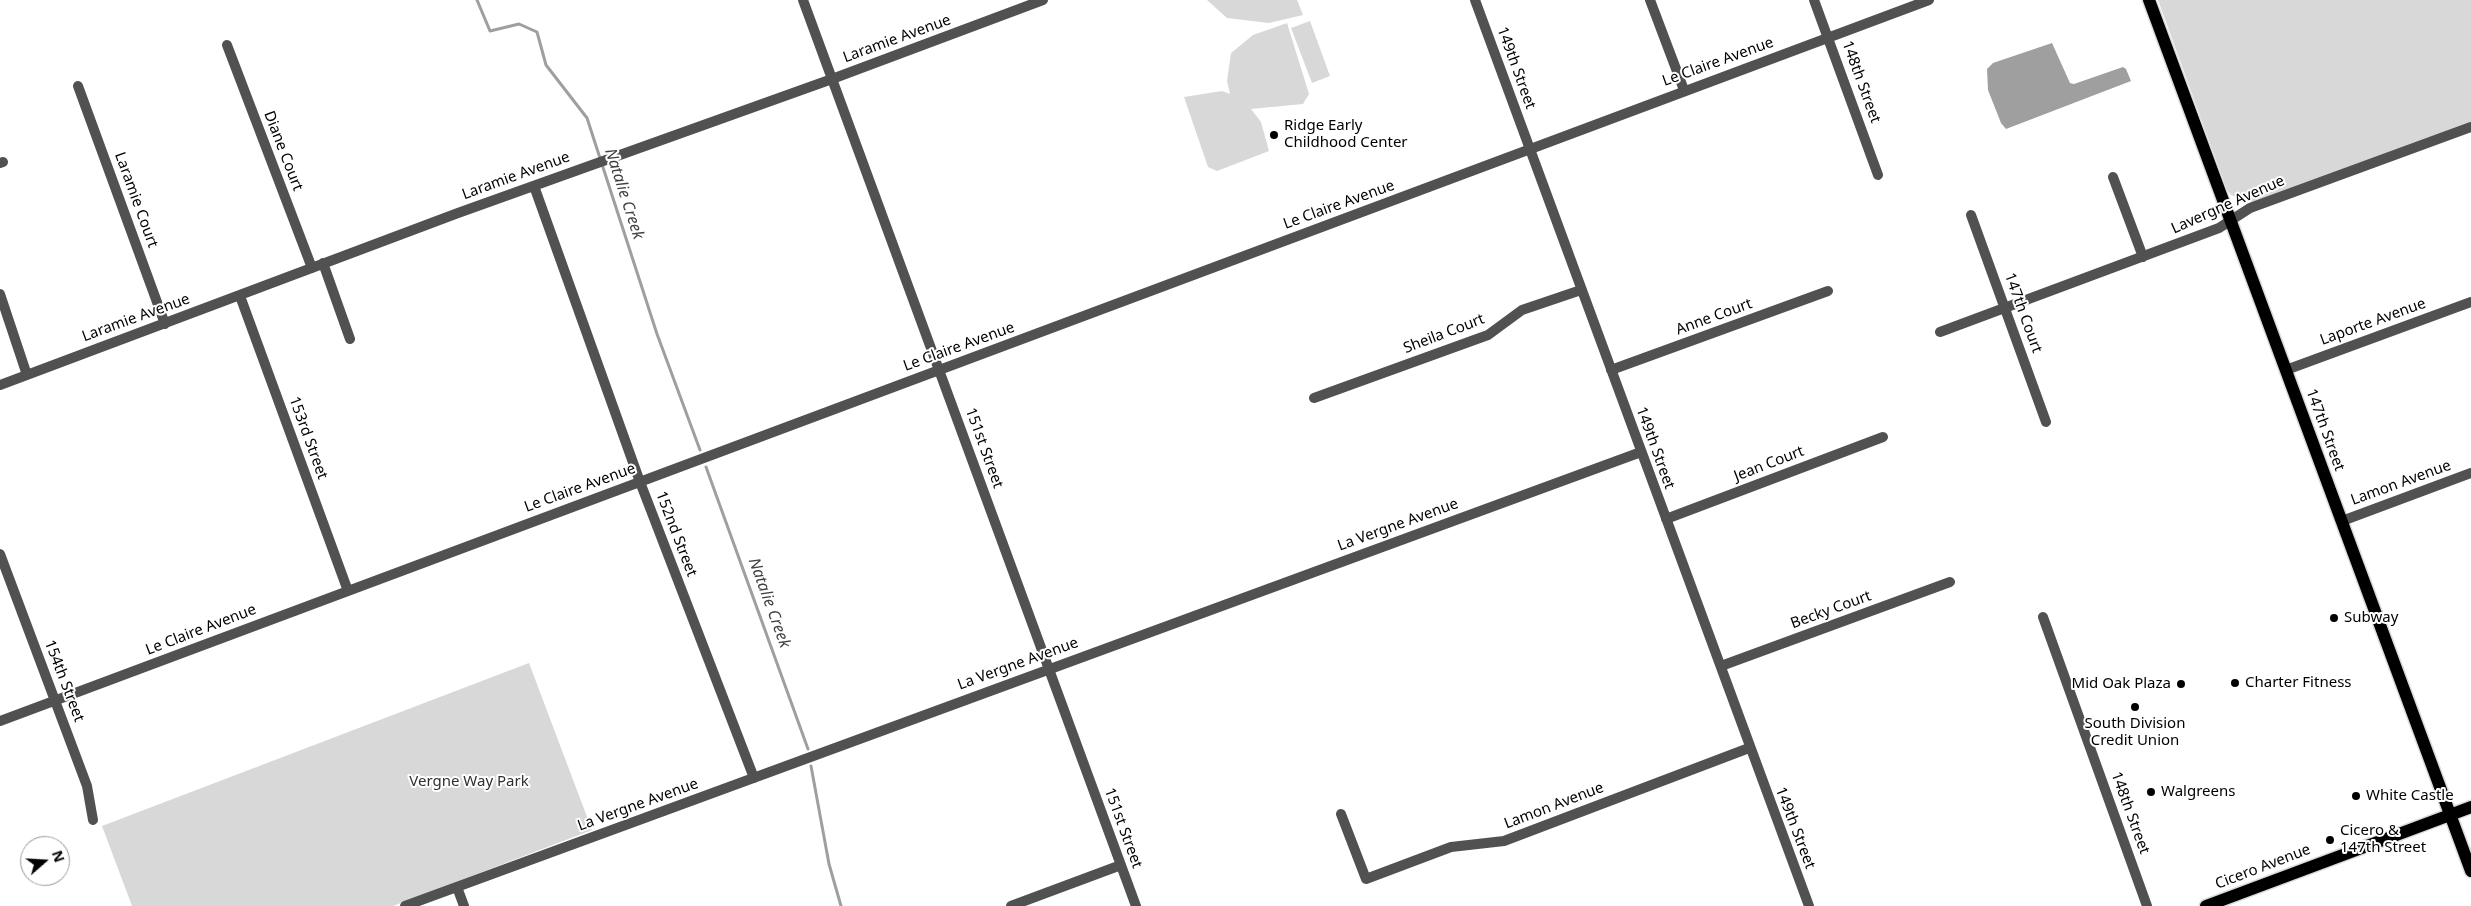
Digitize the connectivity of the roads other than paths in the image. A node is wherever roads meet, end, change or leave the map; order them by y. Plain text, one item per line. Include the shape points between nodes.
1 (803, 0) edge
2 (1043, 0) edge
3 (1475, 0) edge
4 (1650, 0) edge
5 (1814, 0) edge
6 (1929, 0) edge
7 (2149, 0) edge
8 (1828, 38) junction
9 (227, 44) dead end
10 (832, 79) junction
11 (78, 86) dead end
12 (1684, 90) junction
13 (2471, 127) edge
14 (1530, 149) junction
15 (1878, 175) dead end
16 (2113, 177) dead end
17 (534, 186) junction
18 (1970, 215) dead end
19 (2230, 220) junction
20 (2143, 257) junction
21 (323, 263) junction
22 (312, 268) junction
23 (1582, 290) junction
24 (1828, 291) dead end
25 (0, 294) edge
26 (240, 296) junction
27 (2471, 302) edge
28 (2005, 308) junction
29 (165, 324) junction
30 (1940, 332) dead end
31 (350, 339) dead end
32 (939, 370) junction
33 (1611, 370) junction
34 (2286, 370) junction
35 (27, 375) junction
36 (0, 385) edge
37 (1314, 398) dead end
38 (2046, 422) dead end
39 (1883, 437) dead end
40 (1641, 452) junction
41 (2471, 473) edge
42 (640, 482) junction
43 (1666, 519) junction
44 (2342, 521) junction
45 (0, 554) edge
46 (1950, 582) dead end
47 (348, 591) junction
48 (2043, 617) dead end
49 (1721, 666) junction
50 (1049, 668) junction
51 (56, 700) junction
52 (0, 721) edge
53 (1750, 748) junction
54 (754, 778) junction
55 (2471, 807) edge
56 (1341, 814) dead end
57 (2450, 815) junction
58 (93, 820) dead end
59 (1121, 865) junction
60 (2471, 871) edge
61 (457, 887) junction
62 (406, 906) edge
63 (464, 906) edge
64 (1011, 906) edge
65 (1136, 906) edge
66 (1809, 906) edge
67 (2147, 906) edge
68 (2206, 906) edge

1 - 10 street, 151st Street
2 - 10 street, Laramie Avenue
3 - 14 street, 149th Street
4 - 12 street
5 - 8 street, 148th Street
6 - 8 street, Le Claire Avenue
7 - 19 main road, 147th Street
8 - 12 street, Le Claire Avenue
8 - 15 street, 148th Street
9 - 22 street, Diane Court
10 - 17 street, Laramie Avenue
10 - 32 street, 151st Street
11 - 29 street, Laramie Court
12 - 14 street, Le Claire Avenue
13 - 19 street, Lavergne Avenue via 2250,208
14 - 23 street, 149th Street
14 - 32 street, Le Claire Avenue
16 - 20 street
17 - 21 street, Laramie Avenue
17 - 42 street, 152nd Street
18 - 28 street, 147th Court
19 - 20 street, Lavergne Avenue via 2214,230
19 - 34 main road, 147th Street
20 - 28 street, Lavergne Avenue
21 - 22 street, Laramie Avenue
21 - 31 street
22 - 26 street, Laramie Avenue
23 - 33 street, 149th Street
23 - 37 street, Sheila Court via 1522,310 1488,335
24 - 33 street, Anne Court
25 - 35 street
26 - 29 street, Laramie Avenue
26 - 47 street, 153rd Street
27 - 34 street, Laporte Avenue
28 - 30 street, Lavergne Avenue
28 - 38 street, 147th Court
29 - 35 street, Laramie Avenue
32 - 42 street, Le Claire Avenue
32 - 50 street, 151st Street
33 - 40 street, 149th Street
34 - 44 main road, 147th Street
35 - 36 street, Laramie Avenue
39 - 43 street, Jean Court
40 - 43 street, 149th Street
40 - 50 street, La Vergne Avenue
41 - 44 street, Lamon Avenue
42 - 47 street, Le Claire Avenue
42 - 54 street, 152nd Street
43 - 49 street, 149th Street
44 - 57 main road, 147th Street
45 - 51 street, 154th Street
46 - 49 street, Becky Court
47 - 51 street, Le Claire Avenue
48 - 67 street, 148th Street
49 - 53 street, 149th Street
50 - 54 street, La Vergne Avenue
50 - 59 street, 151st Street
51 - 52 street, Le Claire Avenue
51 - 58 street, 154th Street via 87,786
53 - 56 street, Lamon Avenue via 1504,841 1451,847 1366,879
53 - 66 street, 149th Street
54 - 61 street, La Vergne Avenue
55 - 57 main road, Cicero Avenue
57 - 60 main road, 147th Street
57 - 68 main road, Cicero Avenue
59 - 64 street
59 - 65 street, 151st Street
61 - 62 street, La Vergne Avenue
61 - 63 street

